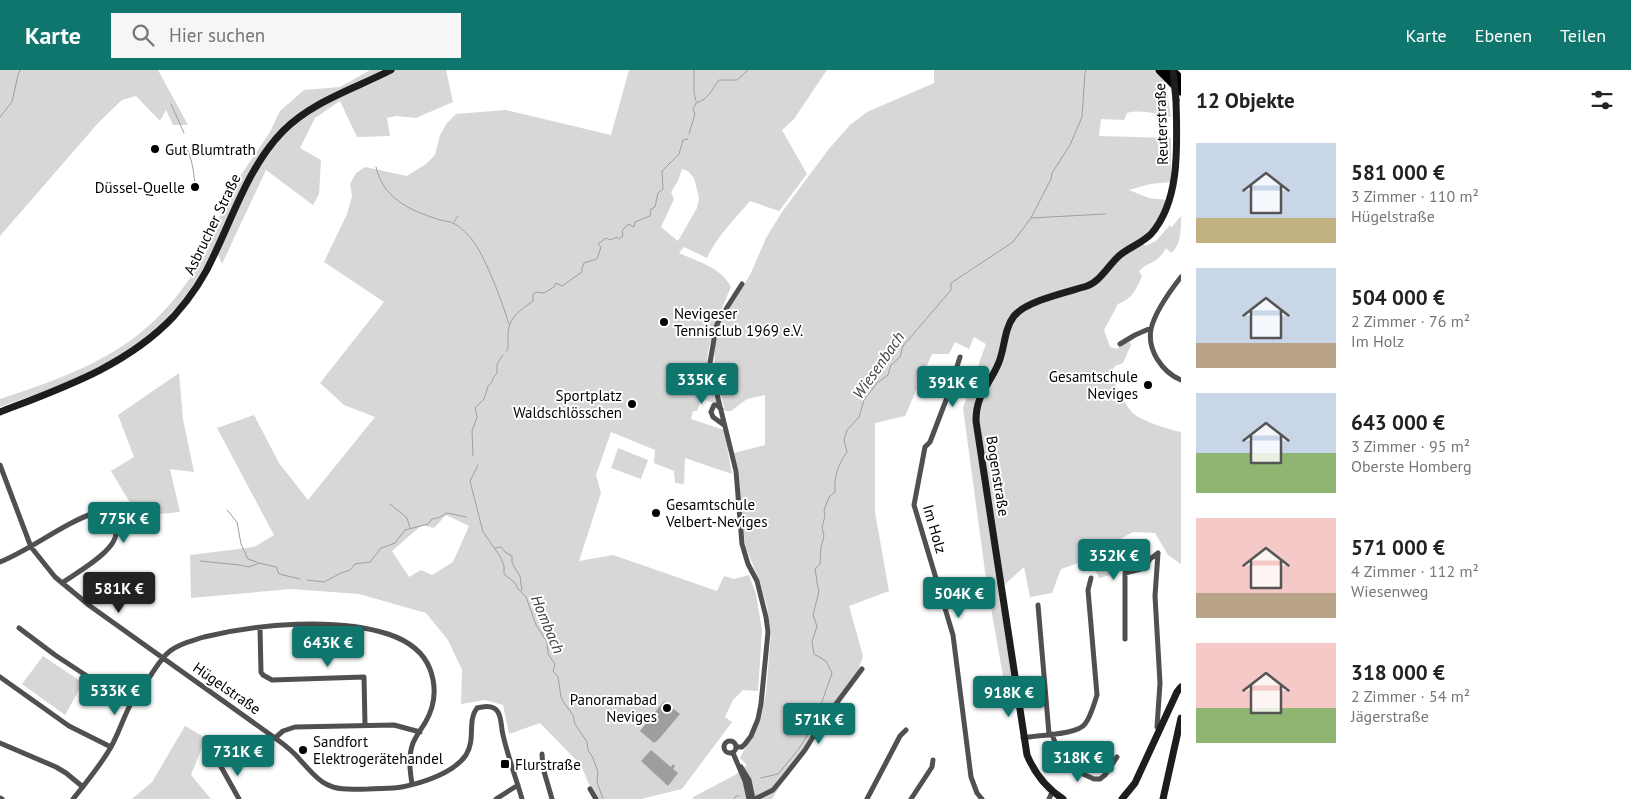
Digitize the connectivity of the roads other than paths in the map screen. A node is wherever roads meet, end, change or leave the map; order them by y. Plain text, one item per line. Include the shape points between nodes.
1 (391, 70) edge
2 (1160, 70) edge
3 (1172, 70) edge
4 (1181, 80) edge
5 (1181, 91) edge
6 (1178, 177) edge
7 (1181, 277) edge
8 (742, 284) dead end
9 (1152, 328) junction
10 (1120, 344) dead end
11 (960, 357) dead end
12 (1181, 380) edge
13 (721, 410) junction
14 (0, 412) edge
15 (725, 425) junction
16 (0, 464) edge
17 (121, 506) dead end
18 (110, 517) junction
19 (31, 547) junction
20 (0, 562) edge
21 (1091, 578) dead end
22 (62, 583) junction
23 (1038, 605) dead end
24 (19, 628) dead end
25 (260, 628) junction
26 (1125, 639) dead end
27 (163, 657) junction
28 (862, 669) dead end
29 (0, 677) edge
30 (1181, 687) edge
31 (133, 701) junction
32 (1181, 718) edge
33 (366, 725) junction
34 (906, 730) dead end
35 (1160, 730) junction
36 (420, 732) junction
37 (1050, 734) junction
38 (276, 738) junction
39 (1023, 738) junction
40 (0, 743) edge
41 (111, 747) junction
42 (736, 747) junction
43 (1178, 750) edge
44 (733, 753) junction
45 (542, 754) dead end
46 (1116, 757) dead end
47 (933, 760) dead end
48 (220, 765) dead end
49 (412, 784) junction
50 (518, 785) junction
51 (83, 787) junction
52 (590, 789) dead end
53 (1051, 795) edge
54 (73, 799) edge
55 (239, 799) edge
56 (496, 799) edge
57 (522, 799) edge
58 (552, 799) edge
59 (596, 799) edge
60 (753, 799) edge
61 (867, 799) edge
62 (911, 799) edge
63 (982, 799) edge
64 (1063, 799) edge
65 (1122, 799) edge
66 (1163, 799) edge

1 - 14 main road, Asbrucher Straße via 310,109 276,139 249,179 208,267 186,301 165,325 130,354 109,366
2 - 5 highway
3 - 4 highway
3 - 6 main road, Reuterstraße, bridge
6 - 39 main road, Bogenstraße via 1167,212 1144,240 1121,254 1091,284 1029,305 1015,315 1009,324 999,363 978,401 976,421
7 - 9 street via 1166,298
8 - 13 street via 719,320 710,363
9 - 10 street
9 - 12 street via 1154,353 1159,362
11 - 63 street, Im Holz via 926,447 914,505 953,635 971,777 976,793
13 - 15 street
13 - 15 street via 714,405 711,412
15 - 42 street via 736,472 742,544 757,581 768,632 758,718 745,744
16 - 19 street, Hügelstraße
17 - 18 street
18 - 19 street via 97,512 84,516
18 - 22 street via 116,534 107,551
19 - 20 street
19 - 22 street, Hügelstraße
21 - 37 street via 1088,590 1097,695 1084,725 1075,731
22 - 27 street, Hügelstraße
23 - 37 street
24 - 31 street via 90,678
25 - 27 street via 237,630 181,644
25 - 33 street via 261,672 272,680 364,677
25 - 36 street via 318,624 353,627 390,635 408,643 423,656 434,681 434,703
26 - 35 street via 1125,573 1145,568 1158,553 1155,596 1160,683 1157,726
27 - 31 street
27 - 38 street, Hügelstraße
28 - 60 street via 773,790
29 - 41 street via 70,726
30 - 35 main road
31 - 41 street
32 - 43 main road
33 - 36 street via 394,725
33 - 38 street via 295,727 283,731
34 - 61 street
35 - 65 main road via 1135,783
36 - 49 street via 413,743 410,762
37 - 39 street
37 - 46 street via 1066,767 1094,779 1105,776
38 - 49 street, Hügelstraße via 319,780 331,787 362,789
39 - 53 main road, Bogenstraße via 1027,756
40 - 51 street via 56,767
41 - 51 street
42 - 44 street
42 - 44 street via 732,741 723,745 726,752
43 - 66 main road
44 - 60 street via 749,780
45 - 58 street
47 - 62 street
48 - 55 street
49 - 50 street, Hügelstraße via 438,776 462,760 470,748 472,716 477,708 487,706 498,711
50 - 56 street
50 - 57 street, Hügelstraße
51 - 54 street
52 - 59 street
53 - 64 main road, Bogenstraße

